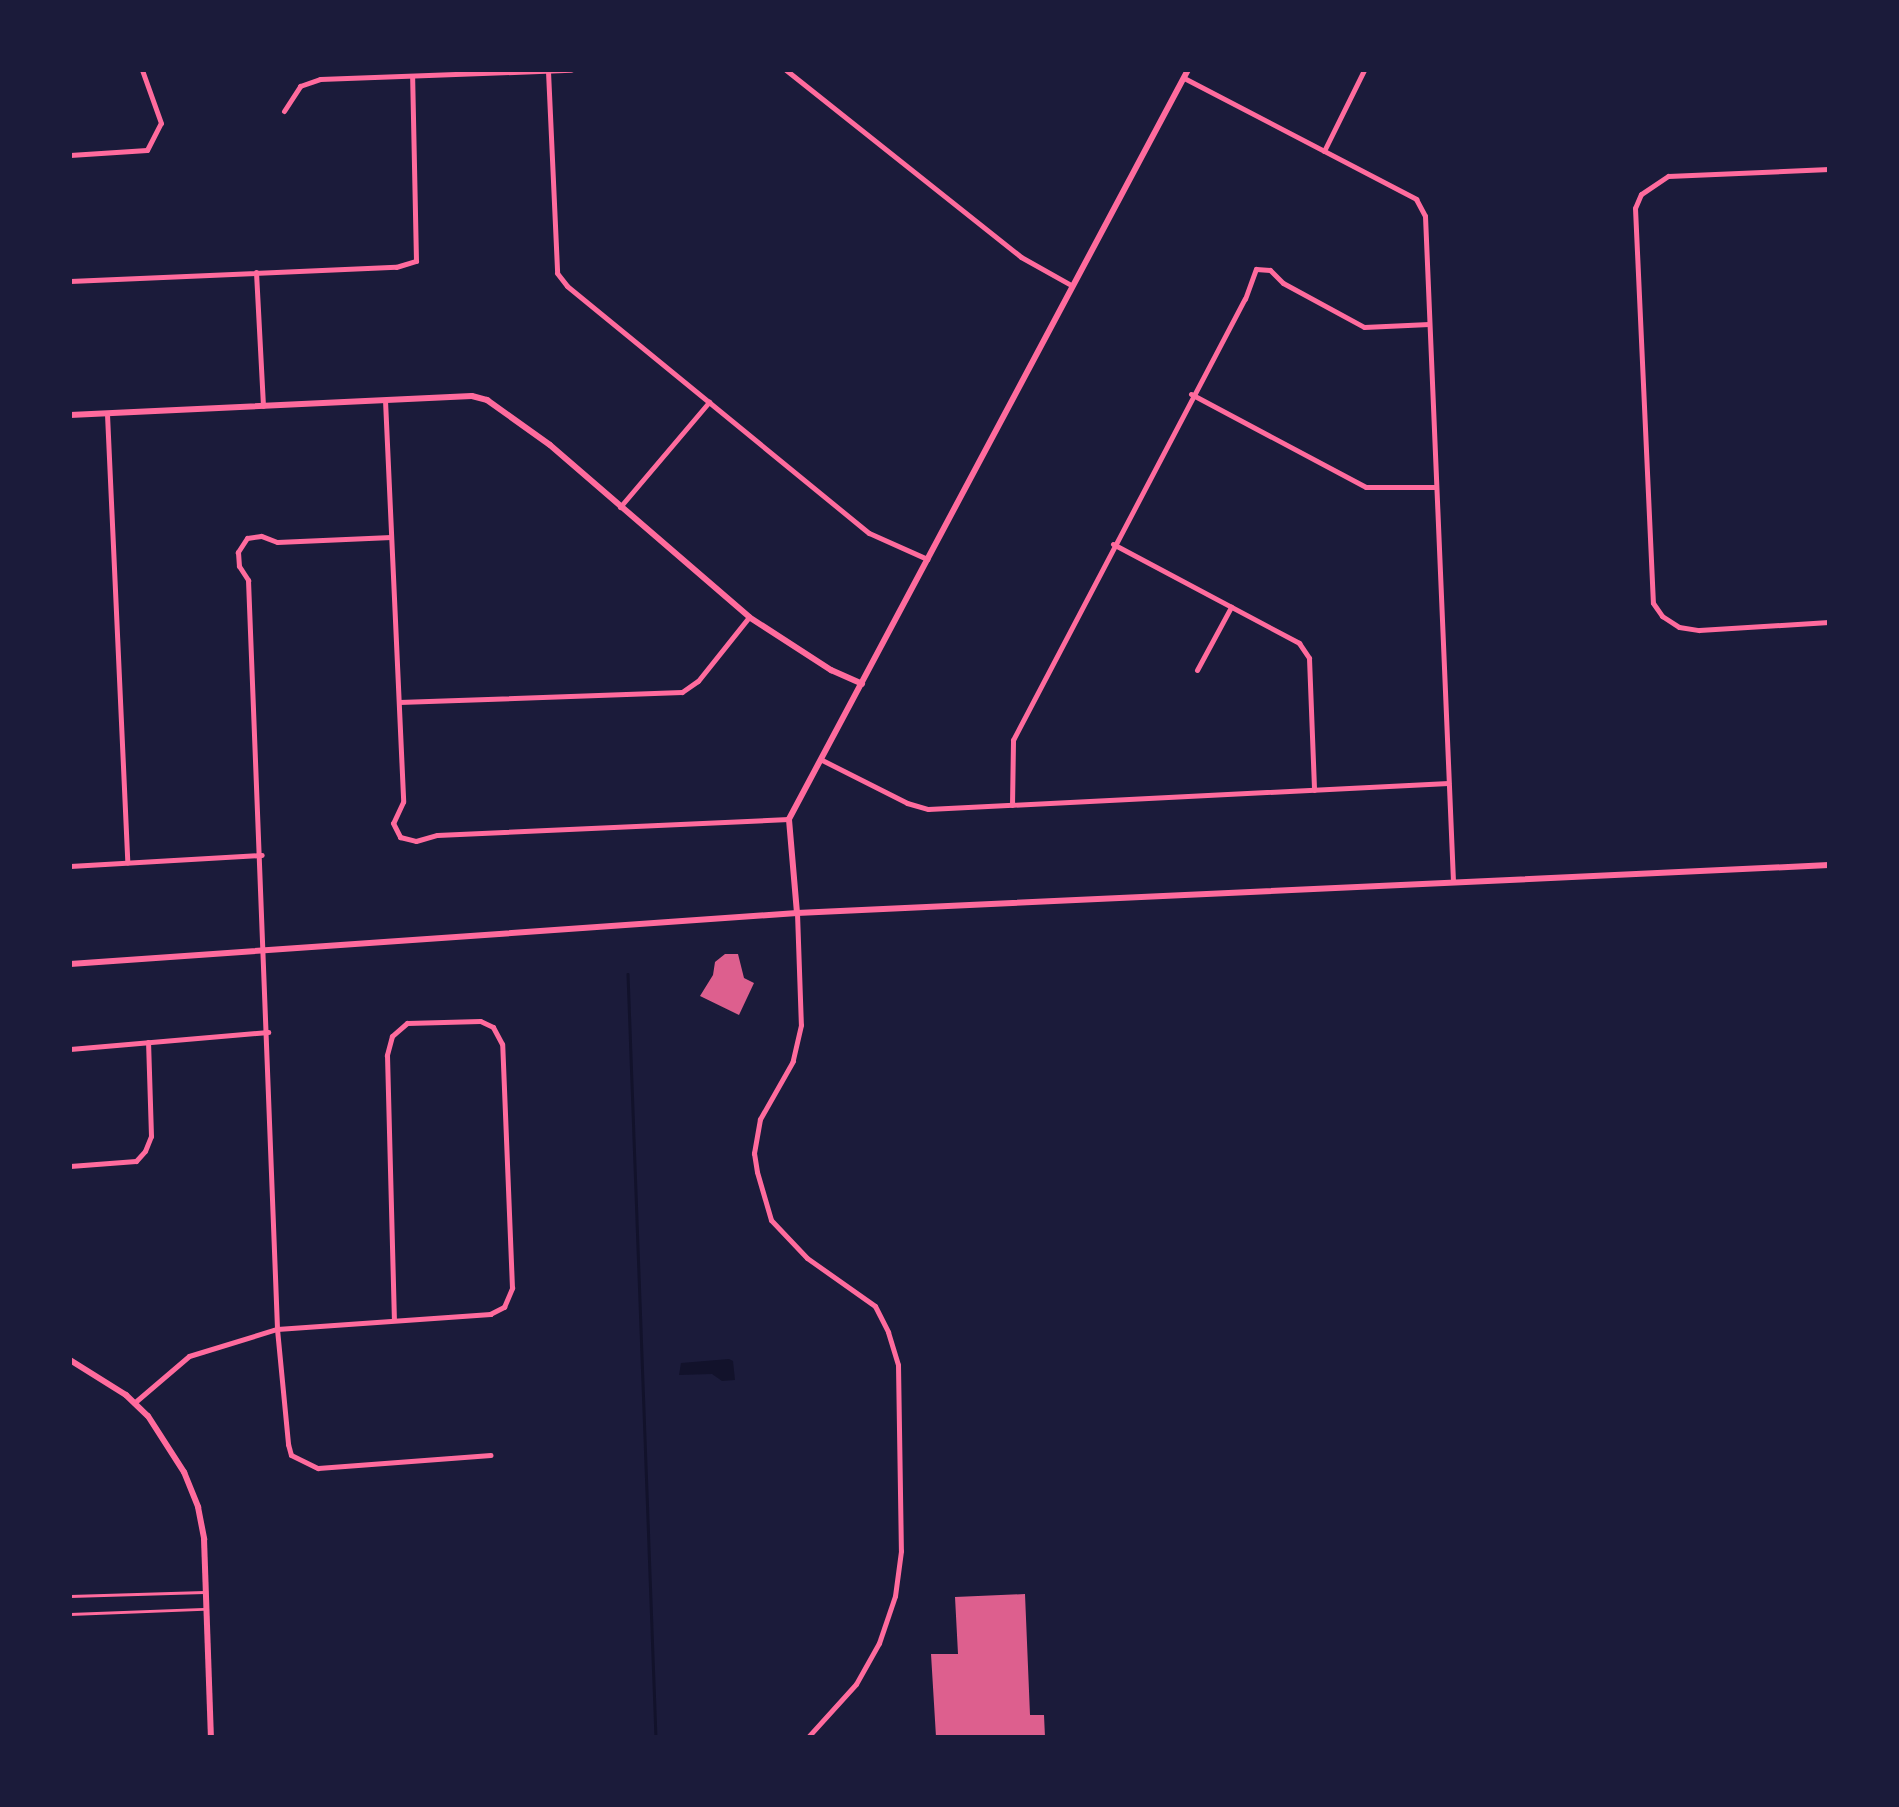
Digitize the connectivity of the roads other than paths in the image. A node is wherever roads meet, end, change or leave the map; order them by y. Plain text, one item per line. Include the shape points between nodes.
1 (142, 70) edge
2 (572, 70) edge
3 (786, 70) edge
4 (1364, 70) edge
5 (548, 71) edge
6 (1186, 74) edge
7 (412, 76) junction
8 (284, 110) dead end
9 (1324, 151) junction
10 (70, 155) edge
11 (1829, 169) edge
12 (256, 272) junction
13 (70, 281) edge
14 (1071, 285) junction
15 (1429, 324) junction
16 (1191, 394) junction
17 (385, 400) junction
18 (708, 402) junction
19 (263, 406) junction
20 (107, 414) junction
21 (70, 416) edge
22 (1436, 487) junction
23 (620, 507) junction
24 (391, 537) junction
25 (1113, 544) junction
26 (928, 560) junction
27 (1231, 607) junction
28 (749, 617) junction
29 (1829, 622) edge
30 (1197, 670) dead end
31 (862, 684) junction
32 (399, 702) junction
33 (822, 760) junction
34 (1448, 783) junction
35 (1314, 790) junction
36 (1012, 805) junction
37 (790, 819) junction
38 (262, 855) junction
39 (127, 863) junction
40 (70, 866) edge
41 (1829, 866) edge
42 (1453, 881) junction
43 (796, 913) junction
44 (264, 950) junction
45 (70, 964) edge
46 (268, 1032) junction
47 (148, 1042) junction
48 (70, 1048) edge
49 (70, 1166) edge
50 (394, 1320) junction
51 (277, 1328) junction
52 (70, 1360) edge
53 (134, 1403) junction
54 (491, 1455) dead end
55 (206, 1592) junction
56 (70, 1596) edge
57 (206, 1609) junction
58 (70, 1614) edge
59 (211, 1737) edge
60 (808, 1737) edge

1 - 10 street via 161,123 147,150
2 - 5 street
3 - 14 street via 1020,258
4 - 9 street
5 - 7 street
5 - 18 street via 557,273
6 - 9 street
6 - 14 street
7 - 8 street via 320,79 300,86
7 - 12 street via 416,261
9 - 15 street via 1416,199 1425,216
11 - 29 street via 1668,176 1641,194 1635,208 1653,603 1679,627 1698,630
12 - 13 street
12 - 19 street
14 - 26 street
15 - 16 street via 1364,327 1270,270 1256,269
15 - 22 street
16 - 22 street via 1366,487
16 - 25 street
17 - 19 street
17 - 23 street via 487,400
17 - 24 street
18 - 23 street
18 - 26 street via 869,533
19 - 20 street
20 - 21 street
20 - 39 street
22 - 34 street
23 - 28 street
24 - 32 street
24 - 38 street via 277,542 262,536 247,538 238,552 248,580
25 - 27 street
25 - 36 street via 1012,740
26 - 31 street
27 - 30 street
27 - 35 street via 1299,643 1310,658
28 - 31 street
28 - 32 street via 682,692
31 - 33 street
32 - 37 street via 403,802 393,823 400,837
33 - 36 street via 928,809
33 - 37 street
34 - 35 street
34 - 42 street
35 - 36 street
37 - 43 street
38 - 39 street
38 - 44 street
39 - 40 street
41 - 42 street
42 - 43 street
43 - 44 street
43 - 60 street via 802,1024 792,1061 760,1119 756,1172 770,1220 808,1258 875,1306 888,1332 898,1365 902,1550 879,1644 856,1684
44 - 45 street
44 - 46 street
46 - 47 street
46 - 51 street
47 - 48 street
47 - 49 street via 151,1136 145,1151 136,1161
50 - 50 street via 490,1314 504,1307 512,1288 502,1044 493,1027 480,1021 407,1024 392,1036 387,1054
50 - 51 street
51 - 53 street via 189,1356
51 - 54 street via 288,1444 300,1462 318,1468
52 - 53 street
53 - 55 street via 162,1435 198,1507
55 - 56 lane
55 - 57 street
57 - 58 lane
57 - 59 street

